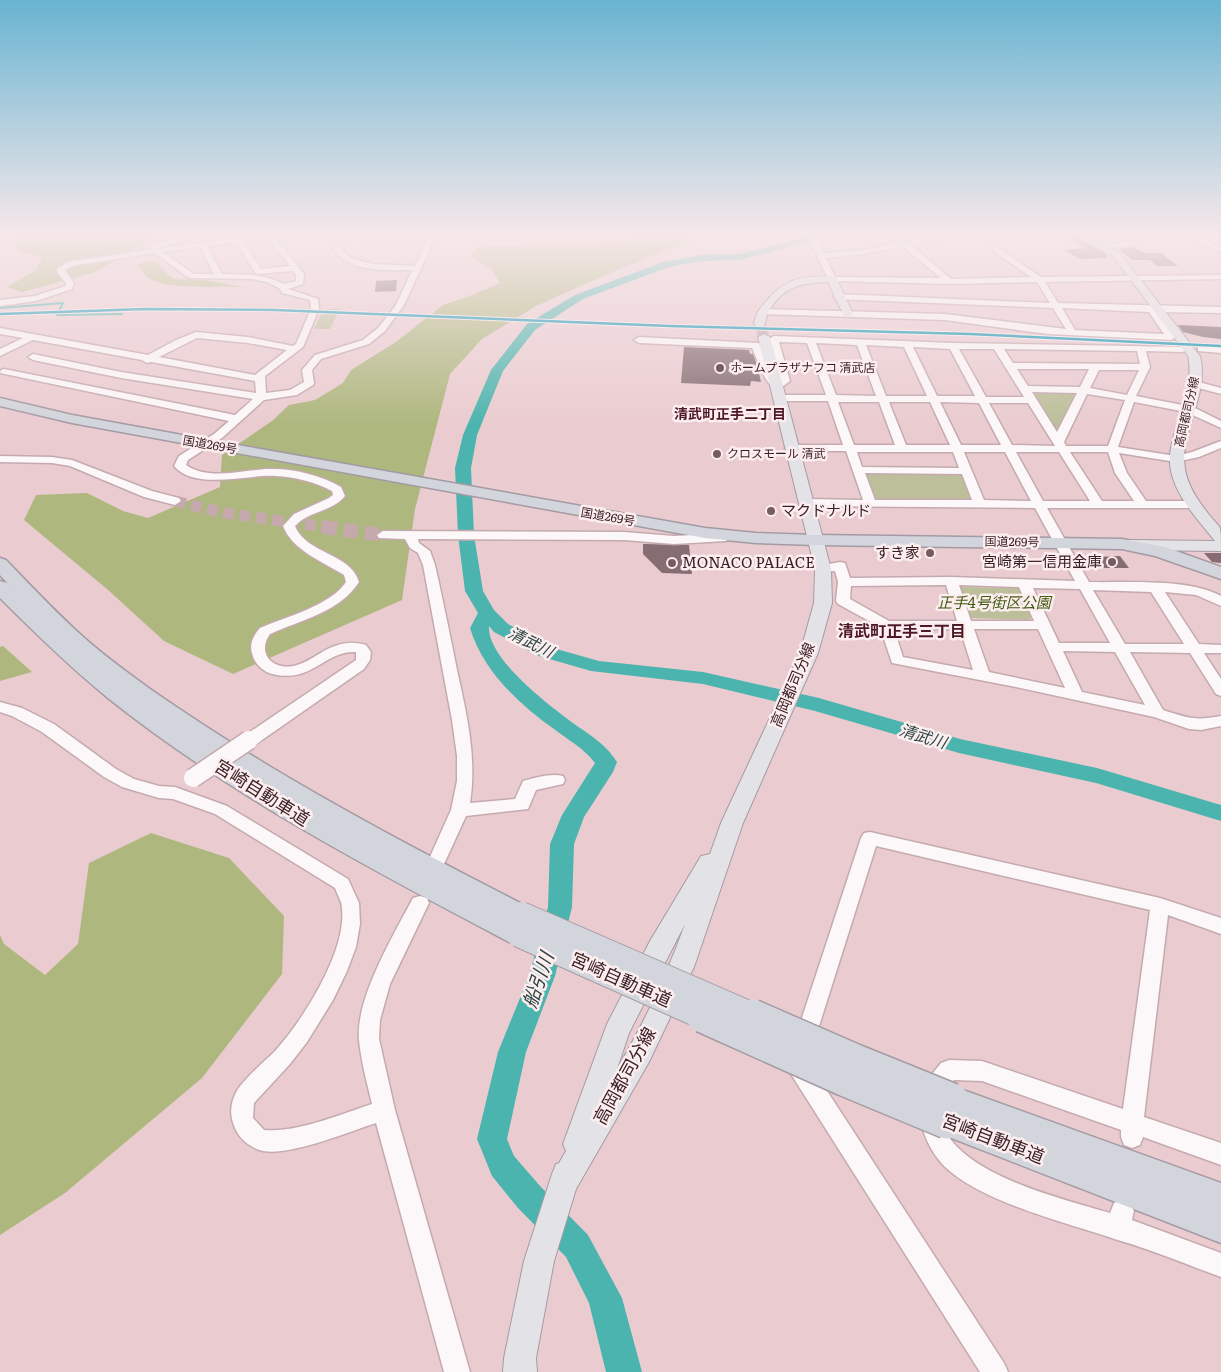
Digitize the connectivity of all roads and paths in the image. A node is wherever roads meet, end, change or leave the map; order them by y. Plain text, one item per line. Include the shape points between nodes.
1 (39, 297) edge
2 (307, 297) edge
3 (404, 297) edge
4 (776, 297) edge
5 (838, 297) joint
6 (966, 297) edge
7 (1051, 297) edge
8 (1146, 297) edge
9 (971, 302) junction
10 (0, 303) edge
11 (1056, 305) junction
12 (1154, 309) junction
13 (1221, 310) edge
14 (762, 312) junction
15 (848, 314) junction
16 (990, 322) junction
17 (1, 332) edge
18 (1072, 332) junction
19 (32, 337) junction
20 (810, 339) junction
21 (639, 340) dead end
22 (860, 342) junction
23 (61, 343) junction
24 (907, 344) junction
25 (953, 346) junction
26 (998, 346) junction
27 (296, 348) junction
28 (1141, 348) junction
29 (1182, 349) dead end
30 (1201, 349) dead end
31 (1221, 350) edge
32 (0, 353) edge
33 (149, 359) junction
34 (26, 361) junction
35 (1010, 366) junction
36 (1095, 367) junction
37 (1145, 367) junction
38 (2, 372) edge
39 (121, 374) junction
40 (260, 379) junction
41 (1195, 384) junction
42 (95, 389) junction
43 (1025, 389) junction
44 (1084, 390) junction
45 (1221, 391) edge
46 (780, 392) junction
47 (261, 396) junction
48 (832, 398) junction
49 (883, 399) junction
50 (933, 399) junction
51 (1131, 399) junction
52 (982, 400) junction
53 (1032, 400) junction
54 (0, 402) edge
55 (1188, 409) junction
56 (237, 419) junction
57 (1221, 425) edge
58 (204, 444) junction
59 (1221, 444) edge
60 (1060, 446) junction
61 (791, 448) junction
62 (850, 448) junction
63 (902, 448) junction
64 (957, 449) junction
65 (1009, 449) junction
66 (1112, 449) junction
67 (0, 459) edge
68 (1176, 459) junction
69 (858, 470) junction
70 (966, 471) junction
71 (175, 500) tunnel mouth
72 (806, 503) junction
73 (870, 503) junction
74 (980, 504) junction
75 (1039, 504) junction
76 (1098, 504) junction
77 (1143, 505) junction
78 (1194, 505) junction
79 (655, 526) junction
80 (383, 535) tunnel mouth
81 (418, 536) junction
82 (639, 537) junction
83 (756, 538) junction
84 (1221, 539) edge
85 (815, 540) junction
86 (1060, 543) junction
87 (1122, 544) junction
88 (1221, 546) edge
89 (0, 564) edge
90 (824, 569) junction
91 (1221, 573) edge
92 (951, 581) junction
93 (845, 582) junction
94 (1024, 584) junction
95 (1084, 585) junction
96 (0, 587) edge
97 (1155, 587) junction
98 (1221, 602) edge
99 (1043, 624) junction
100 (886, 625) junction
101 (966, 625) junction
102 (1053, 647) junction
103 (1120, 648) junction
104 (1195, 649) junction
105 (1221, 649) edge
106 (983, 676) junction
107 (1221, 692) edge
108 (1076, 696) junction
109 (0, 707) edge
110 (1157, 714) junction
111 (1221, 721) edge
112 (557, 780) dead end
113 (175, 792) junction
114 (460, 810) junction
115 (438, 859) dead end
116 (420, 902) dead end
117 (1160, 905) junction
118 (520, 924) junction
119 (1221, 926) edge
120 (384, 1110) junction
121 (949, 1111) junction
122 (1132, 1129) junction
123 (1221, 1154) edge
124 (1221, 1200) edge
125 (1221, 1226) edge
126 (1221, 1265) edge
127 (457, 1372) edge
128 (520, 1372) edge
129 (995, 1372) edge

1 - 10 street
2 - 27 street via 314,299 315,309
3 - 47 street via 382,329 371,339 318,357 307,370 309,383 298,391
4 - 14 main road
5 - 9 street
5 - 15 main road
6 - 9 street
7 - 11 street
8 - 12 main road, 高岡都司分線
9 - 11 street
9 - 16 street
11 - 12 street
11 - 18 street
12 - 13 street
12 - 18 street via 1172,337
12 - 41 main road, 高岡都司分線 via 1194,356 1197,365
14 - 15 street
14 - 46 main road, 高岡都司分線 via 762,330
15 - 16 street
16 - 18 street
17 - 19 street
19 - 23 street
19 - 32 street
20 - 22 street
20 - 46 street via 774,339 786,381
20 - 48 street
21 - 46 street via 756,345
22 - 24 street
22 - 49 street
23 - 33 street
23 - 34 street
24 - 25 street
24 - 50 street
25 - 26 street
25 - 52 street
26 - 28 street
26 - 35 street
27 - 33 street via 196,335
27 - 40 street via 269,367
28 - 29 street
28 - 37 street
30 - 31 street
33 - 39 street
33 - 40 street
34 - 38 street
34 - 39 street
35 - 36 street
35 - 43 street
36 - 37 street
36 - 44 street
37 - 51 street
38 - 42 street
39 - 42 street
39 - 47 street
40 - 47 street
41 - 45 street
41 - 55 main road, 高岡都司分線
42 - 56 street
43 - 44 street
43 - 53 street
44 - 51 street
44 - 60 street
46 - 48 street
46 - 61 main road, 高岡都司分線
47 - 56 street
48 - 49 street
48 - 62 street
49 - 50 street
49 - 63 street
50 - 52 street
50 - 64 street
51 - 55 street
51 - 66 street
52 - 53 street
52 - 65 street
53 - 60 street
54 - 58 highway, 国道269号
55 - 57 street
55 - 68 main road, 高岡都司分線
56 - 58 street
58 - 79 highway, 国道269号
58 - 113 street, bridge via 183,458 180,463 184,470 208,475 281,473 325,483 339,491 334,501 292,521 289,526 298,541 350,573 354,579 352,586 322,606 265,631 260,639 259,653 265,666 284,672 305,668 343,648 361,648 364,652 359,666
59 - 68 street
60 - 65 street
60 - 66 street
60 - 76 street
61 - 62 street
61 - 72 main road, 高岡都司分線
62 - 63 street
62 - 69 street
63 - 64 street
64 - 65 street
64 - 70 street
65 - 75 street
66 - 68 street
66 - 77 street via 1121,473
67 - 71 street via 72,463 148,494
68 - 78 main road, 高岡都司分線 via 1179,477
69 - 70 street
69 - 73 street
70 - 74 street
72 - 73 street
72 - 85 main road, 高岡都司分線
73 - 74 street
74 - 75 street
75 - 76 street
75 - 86 street
76 - 77 street
77 - 78 street
78 - 84 main road, 高岡都司分線
79 - 82 street
79 - 83 highway, 国道269号
80 - 81 street
81 - 82 street
81 - 114 street via 414,545 424,551 429,565 460,720 465,780
82 - 83 street via 674,540
83 - 85 highway, 国道269号
85 - 86 highway, 国道269号
85 - 90 main road, 高岡都司分線
86 - 87 highway, 国道269号
86 - 95 street
87 - 88 main road
87 - 91 highway, 国道269号 via 1159,551
89 - 118 highway, 宮崎自動車道 via 84,648 159,705 337,818
90 - 93 street via 840,566
90 - 128 main road, 高岡都司分線 via 823,603 809,653 737,812 682,966 640,1054 561,1189 538,1262
92 - 93 street
92 - 94 street
92 - 101 street
93 - 100 street via 843,601
94 - 95 street
94 - 99 street
95 - 97 street
95 - 103 street
96 - 118 highway, 宮崎自動車道 via 69,655 144,714 228,772 314,826 410,879
97 - 98 street via 1194,590
97 - 104 street
99 - 101 street
99 - 102 street
100 - 101 street
100 - 106 street via 897,660
101 - 106 street
102 - 103 street
102 - 108 street
103 - 104 street
103 - 110 street
104 - 105 street
104 - 107 street
106 - 108 street
108 - 110 street
109 - 113 street via 48,728 110,773 128,782 159,792
110 - 111 street via 1188,724
112 - 114 street via 529,785 522,805
113 - 120 street via 221,810 333,877 342,884 351,904 350,931 332,982 320,1006 288,1051 246,1096 242,1103 243,1122 262,1140 282,1140
114 - 115 street
116 - 120 street via 380,984 370,1020 369,1039
117 - 119 street
117 - 122 street
117 - 129 street via 870,838 797,1065
118 - 121 highway, 宮崎自動車道, bridge via 846,1080
120 - 127 street
121 - 124 highway, 宮崎自動車道
121 - 125 highway, 宮崎自動車道
122 - 123 street
122 - 126 street via 982,1071 949,1070 930,1092 930,1129 955,1162 994,1185 1074,1216 1120,1220

